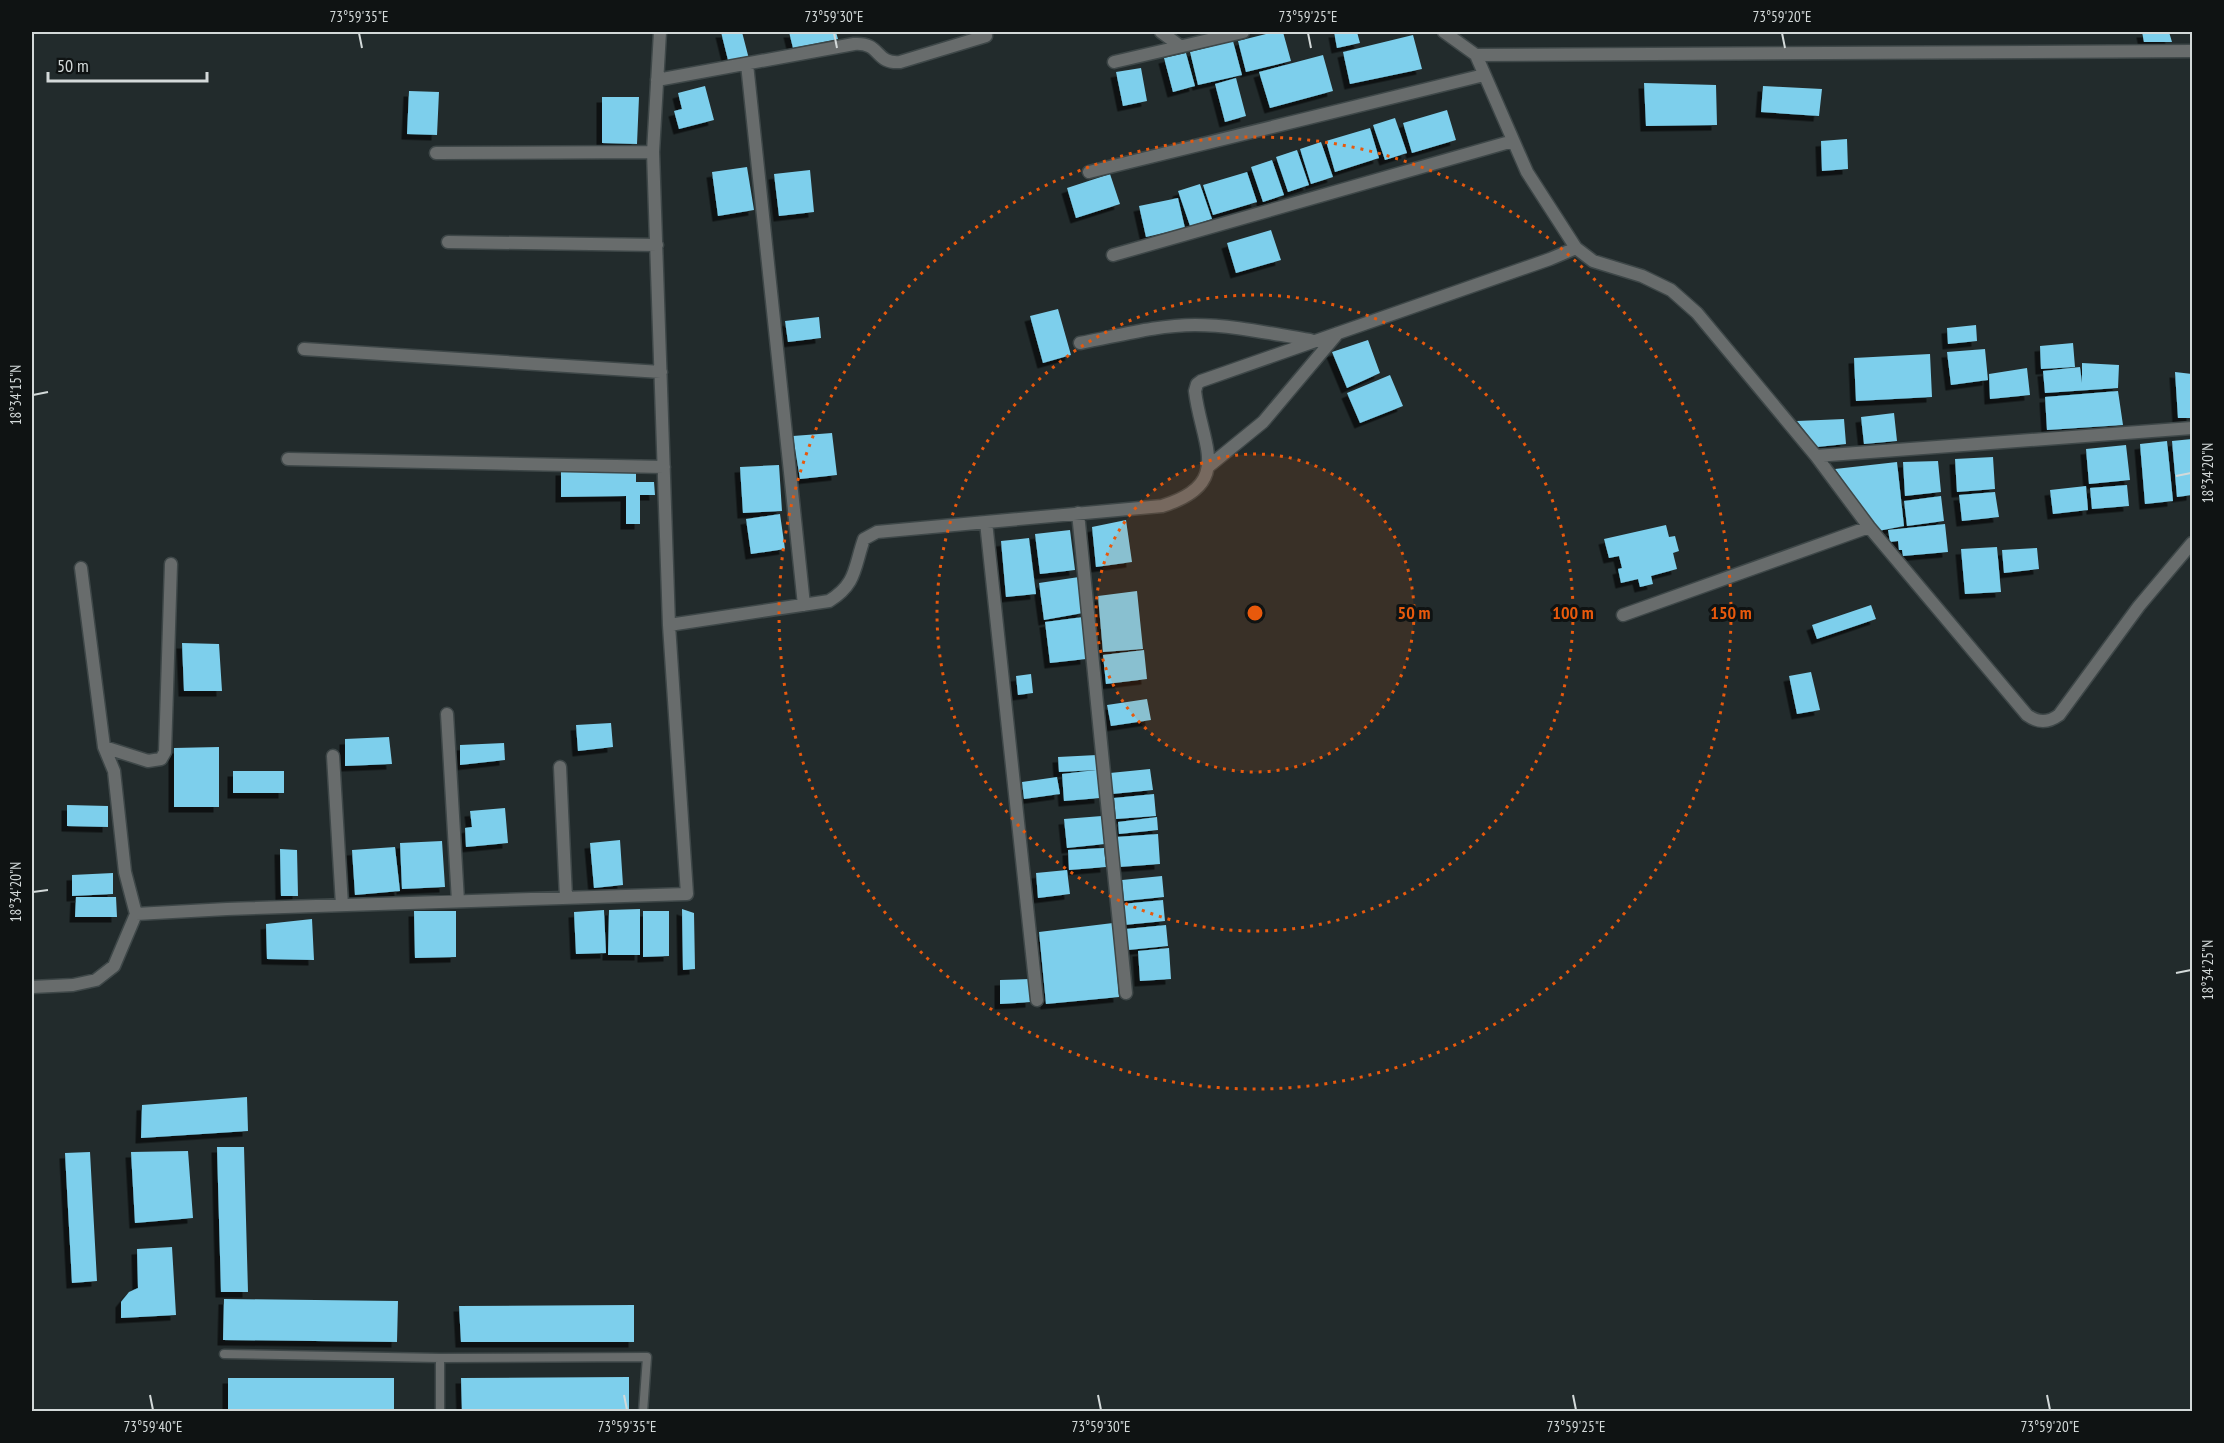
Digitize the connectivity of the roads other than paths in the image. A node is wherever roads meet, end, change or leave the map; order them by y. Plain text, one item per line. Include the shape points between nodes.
1 (660, 32) edge
2 (1161, 32) edge
3 (1243, 32) edge
4 (1444, 32) edge
5 (1456, 35) edge
6 (986, 36) dead end
7 (1180, 46) junction
8 (2193, 51) edge
9 (1476, 55) junction
10 (1114, 62) dead end
11 (747, 64) junction
12 (1484, 75) junction
13 (657, 80) junction
14 (1514, 141) junction
15 (653, 152) junction
16 (436, 153) dead end
17 (1089, 172) dead end
18 (448, 242) dead end
19 (657, 245) junction
20 (1576, 248) junction
21 (1113, 255) dead end
22 (1338, 332) junction
23 (1313, 341) junction
24 (1080, 342) dead end
25 (304, 349) dead end
26 (661, 372) junction
27 (2193, 428) edge
28 (1816, 456) junction
29 (288, 459) dead end
30 (1209, 466) junction
31 (664, 467) junction
32 (1078, 513) junction
33 (986, 522) junction
34 (1869, 527) junction
35 (2193, 543) edge
36 (171, 564) dead end
37 (81, 568) dead end
38 (804, 605) junction
39 (1623, 615) dead end
40 (669, 625) junction
41 (447, 714) dead end
42 (104, 747) junction
43 (333, 756) dead end
44 (560, 767) dead end
45 (566, 898) junction
46 (458, 901) junction
47 (342, 905) junction
48 (136, 914) junction
49 (32, 987) edge
50 (1126, 993) dead end
51 (1037, 1000) dead end
52 (225, 1354) dead end
53 (440, 1358) junction
54 (440, 1412) edge
55 (643, 1412) edge

1 - 13 street
2 - 7 street
3 - 7 street
4 - 5 street
5 - 9 street
6 - 11 street via 900,62 880,58 866,43
7 - 10 street
8 - 9 street
9 - 12 street
11 - 13 street
11 - 38 street
12 - 14 street
12 - 17 street
13 - 15 street
14 - 20 street via 1527,172
14 - 21 street
15 - 16 street
15 - 19 street
18 - 19 street
19 - 26 street
20 - 22 street
20 - 28 street via 1593,261 1642,276 1685,300
22 - 23 street
22 - 30 street via 1263,422
23 - 24 street via 1194,325
23 - 30 street via 1197,384 1196,400
25 - 26 street
26 - 31 street
27 - 28 street
28 - 34 street
29 - 31 street
30 - 32 street via 1204,479 1183,500 1162,506
31 - 40 street
32 - 33 street
32 - 50 street
33 - 38 street via 870,535 864,539 843,592 829,601
33 - 51 street
34 - 35 street via 2027,715 2045,722 2059,715 2139,606
34 - 39 street
36 - 42 street via 165,752 161,759 148,761
37 - 42 street
38 - 40 street
40 - 45 street via 687,894
41 - 46 street
42 - 48 street via 114,771 125,872
43 - 47 street
44 - 45 street
45 - 46 street
46 - 47 street
47 - 48 street
48 - 49 street via 114,966 96,980
52 - 53 lane
53 - 54 lane
53 - 55 lane via 647,1357

